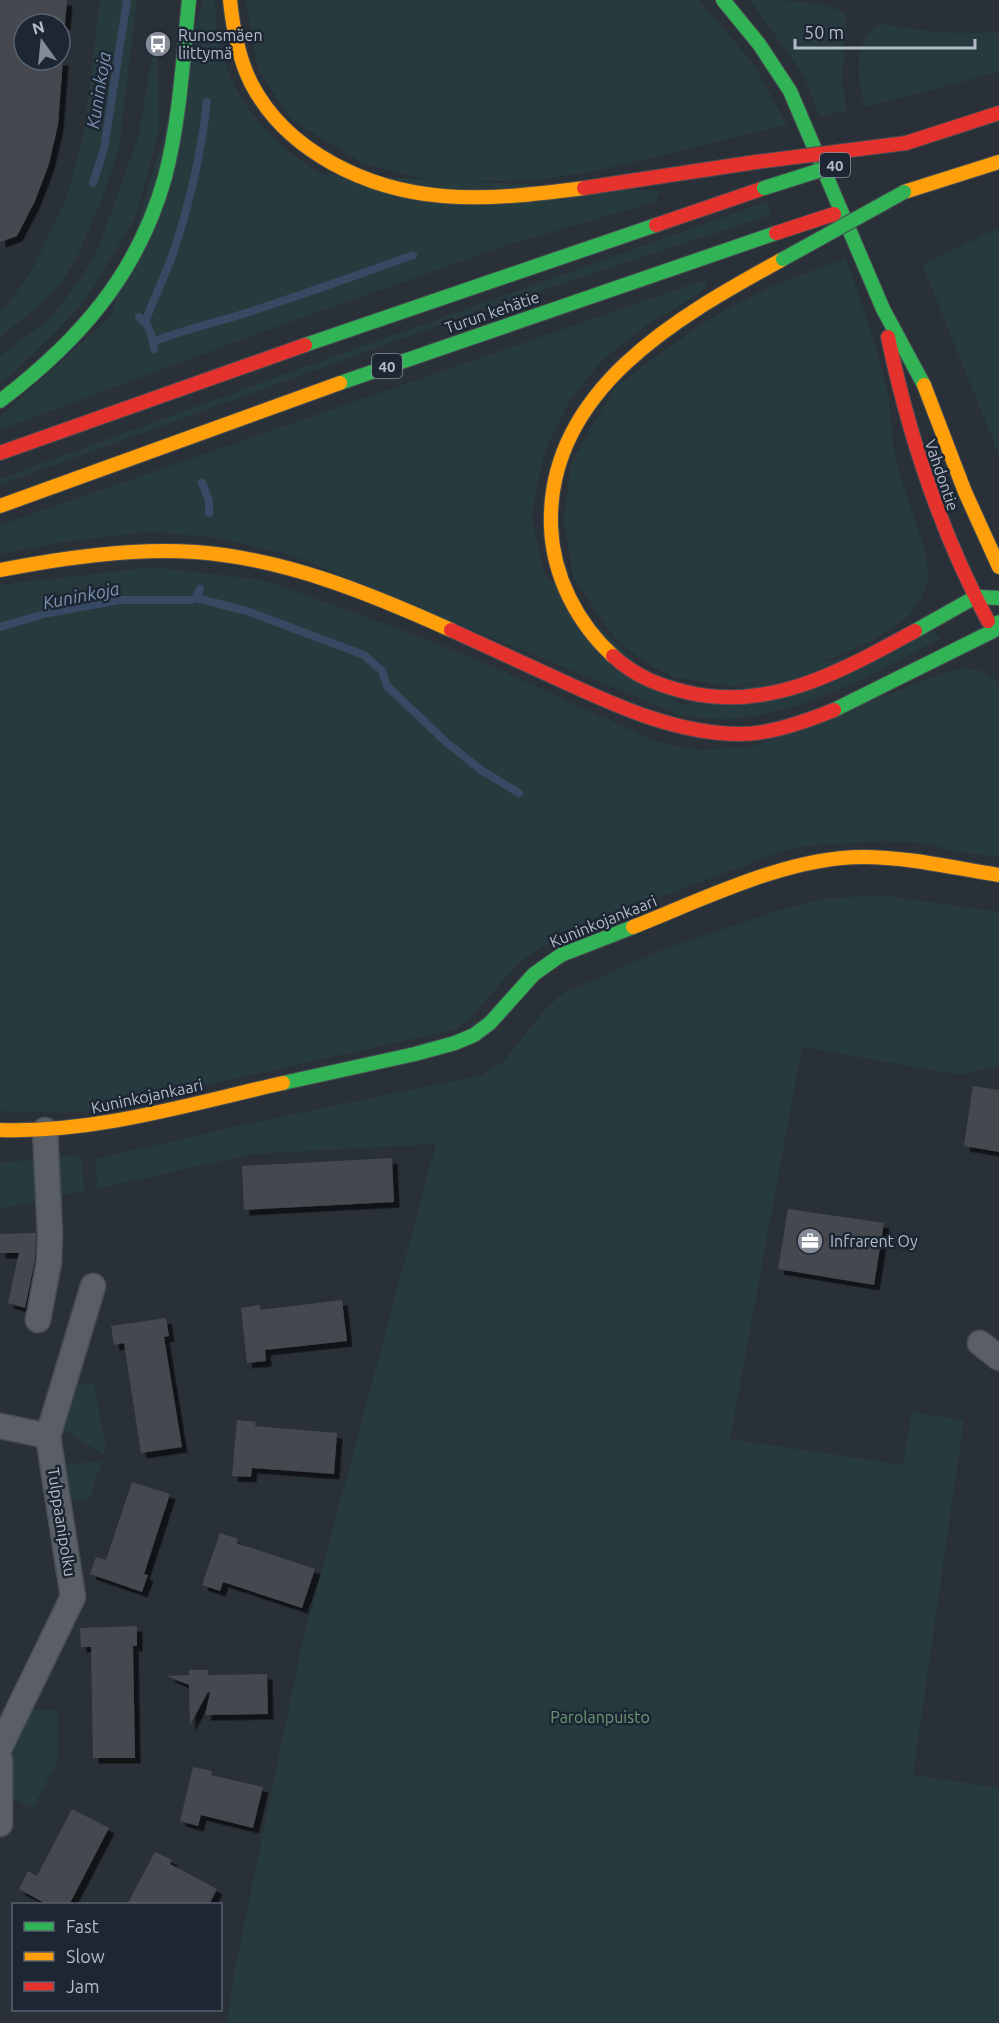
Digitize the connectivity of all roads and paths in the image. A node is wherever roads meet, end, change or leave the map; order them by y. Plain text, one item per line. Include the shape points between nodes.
1 (189, 0) edge
2 (230, 0) edge
3 (723, 0) edge
4 (999, 114) edge
5 (906, 143) junction
6 (999, 162) edge
7 (904, 192) junction
8 (883, 309) junction
9 (0, 401) edge
10 (0, 453) edge
11 (0, 506) edge
12 (999, 567) edge
13 (0, 570) edge
14 (974, 598) junction
15 (999, 598) edge
16 (997, 631) edge
17 (999, 875) edge
18 (0, 1130) edge
19 (45, 1130) junction
20 (93, 1286) dead end
21 (38, 1320) dead end
22 (980, 1343) dead end
23 (999, 1358) edge
24 (0, 1426) edge
25 (48, 1436) junction
26 (0, 1747) edge
27 (0, 1760) edge
28 (0, 1824) edge

1 - 9 main road via 176,125 146,230 124,272 69,343
2 - 5 main road, bridge via 241,58 249,81 268,112 292,136 346,170 377,183 413,191 462,197 594,187
3 - 8 main road, Vahdontie via 747,27 790,91
4 - 5 main road, Turun kehätie / 40
5 - 10 main road, Turun kehätie / 40, bridge via 399,312
6 - 7 main road, Turun kehätie / 40
7 - 11 main road, Turun kehätie / 40, bridge via 416,356
7 - 14 main road, bridge via 736,285 647,346 614,375 583,412 560,464 552,499 554,557 560,580 576,609 591,634 614,658 664,688 715,698 773,695 815,682
8 - 12 main road, Vahdontie via 922,380
8 - 14 main road, Vahdontie via 913,441 936,510
13 - 16 main road via 147,551 237,557 278,565 356,590 651,718 707,732 742,735 823,716
14 - 15 main road
14 - 16 main road, Vahdontie
17 - 19 main road, Kuninkojankaari via 891,859 804,863 561,955 534,974 490,1023 455,1043 101,1124
18 - 19 main road, Kuninkojankaari
19 - 21 street via 49,1262
20 - 25 street, Tulppaanipolku
22 - 23 street
24 - 25 street
25 - 26 street, Tulppaanipolku via 73,1597
27 - 28 street

